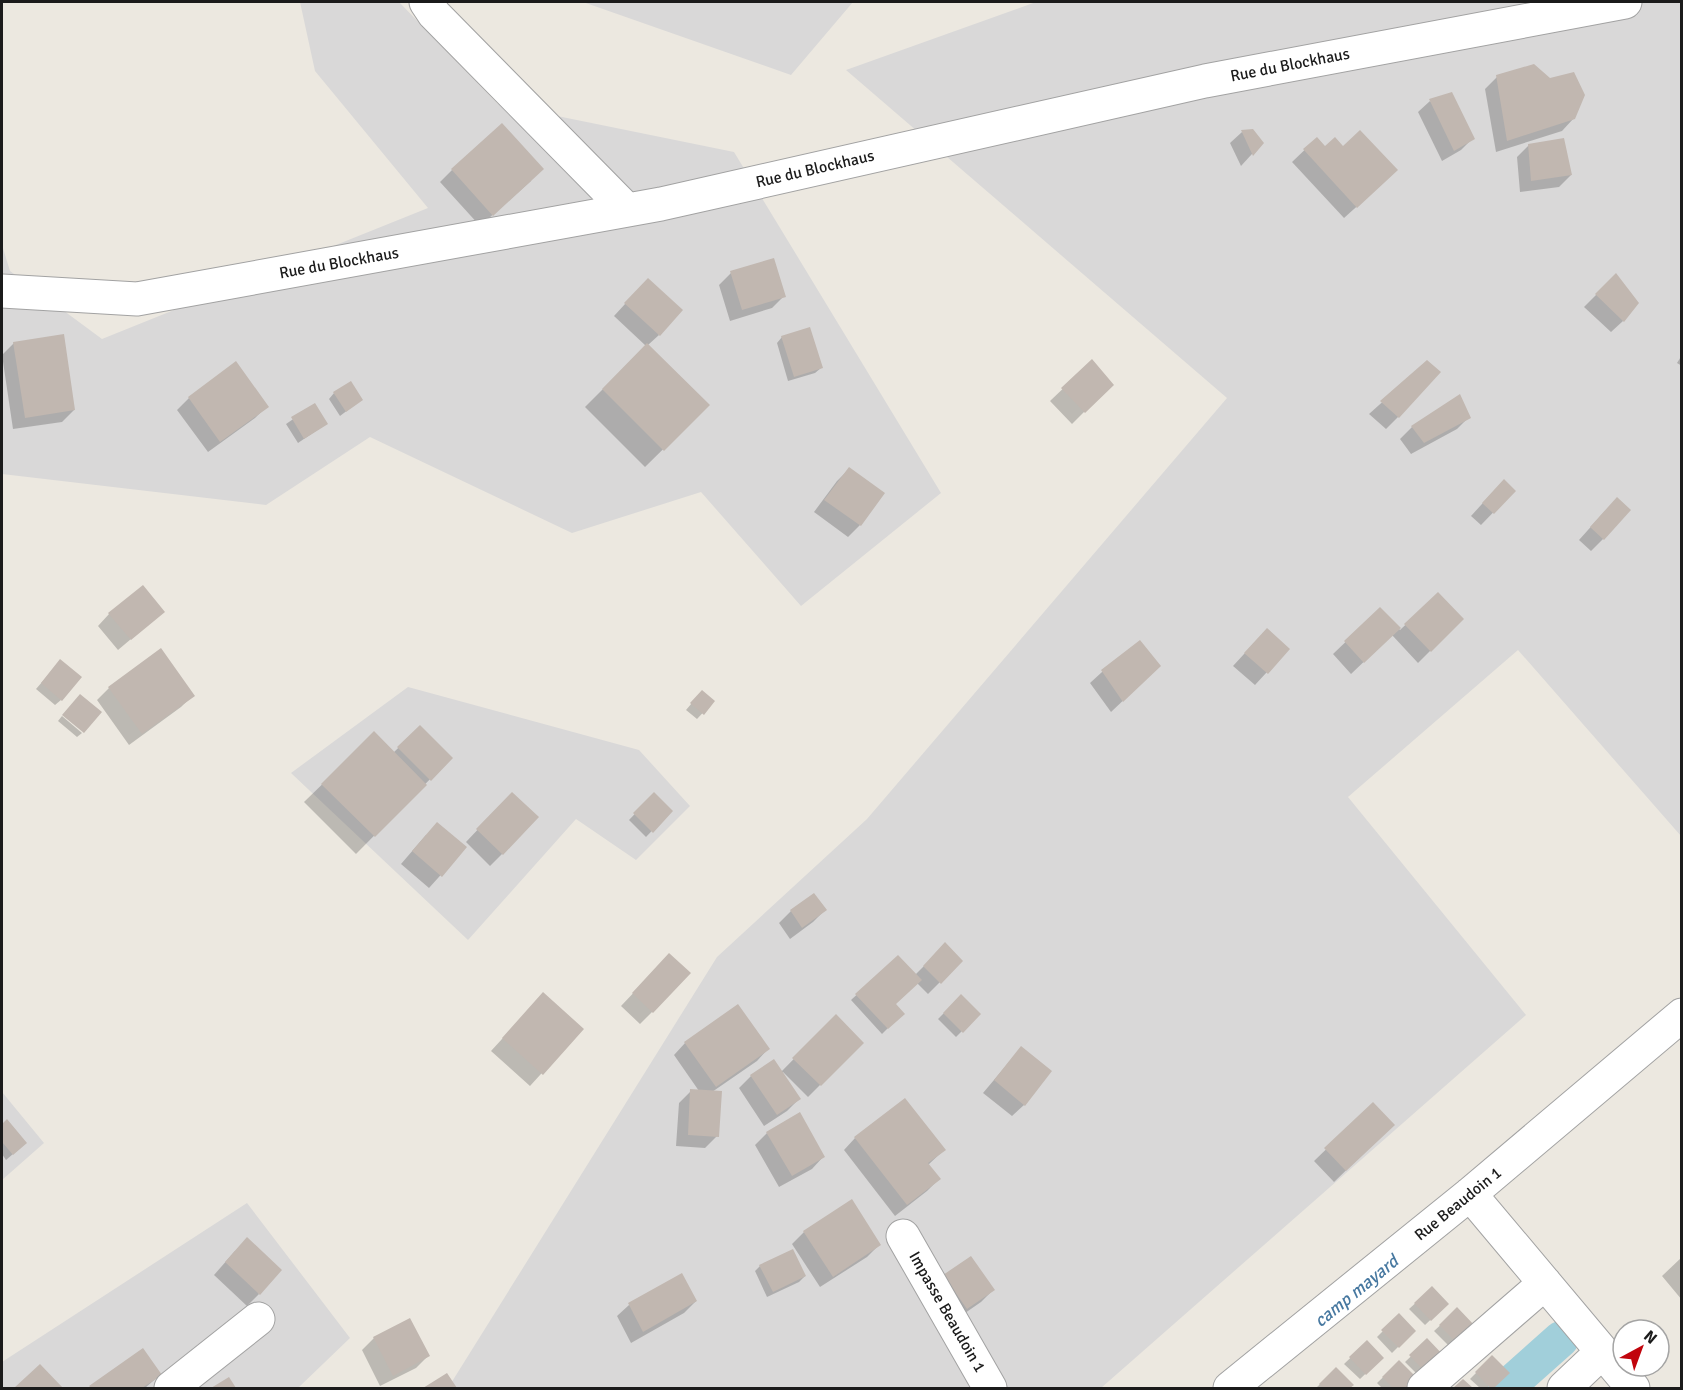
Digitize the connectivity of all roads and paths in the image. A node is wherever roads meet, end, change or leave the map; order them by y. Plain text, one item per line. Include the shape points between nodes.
1 (426, 2) edge
2 (1625, 2) edge
3 (627, 210) junction
4 (2, 291) edge
5 (1682, 1015) edge
6 (1470, 1194) junction
7 (903, 1236) dead end
8 (1545, 1283) junction
9 (258, 1320) dead end
10 (1602, 1352) junction
11 (1252, 1378) edge
12 (171, 1389) edge
13 (990, 1389) edge
14 (1230, 1389) edge
15 (1424, 1389) edge
16 (1564, 1389) edge
17 (1633, 1389) edge

1 - 3 street
2 - 3 street, Rue du Blockhaus via 1205,81
3 - 4 street, Rue du Blockhaus via 137,300
5 - 6 street, Rue Beaudoin 1
6 - 8 street
6 - 11 street, Rue Beaudoin 1
7 - 13 street, Impasse Beaudoin 1
8 - 10 street
8 - 15 street
9 - 12 street
10 - 16 street
10 - 17 street
11 - 14 street, Rue Beaudoin 1

